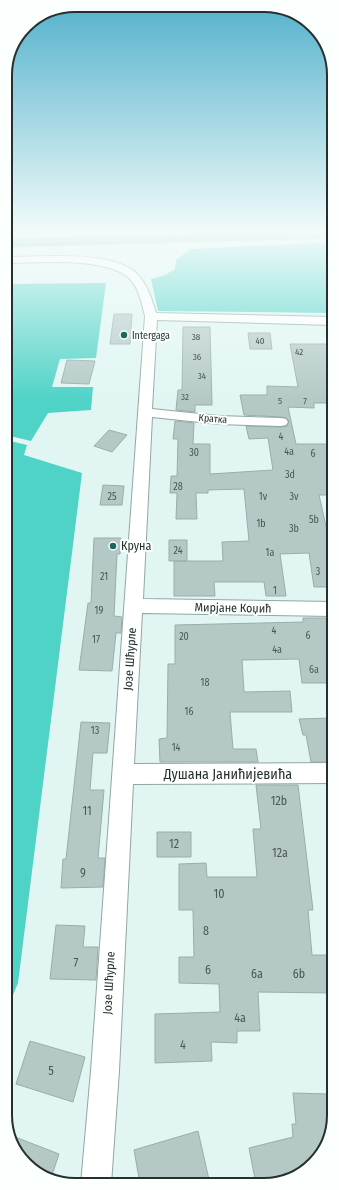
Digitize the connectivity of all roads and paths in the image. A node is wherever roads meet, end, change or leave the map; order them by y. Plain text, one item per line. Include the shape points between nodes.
1 (140, 289) edge
2 (151, 316) junction
3 (327, 321) edge
4 (145, 412) junction
5 (281, 422) dead end
6 (133, 606) junction
7 (327, 609) edge
8 (327, 773) edge
9 (123, 774) junction
10 (96, 1178) edge

1 - 2 street
2 - 3 street
2 - 4 street, Јозе Шћурле
4 - 5 street, Кратка via 219,420
4 - 6 street, Јозе Шћурле
6 - 7 street, Мирјане Коџић
6 - 9 street, Јозе Шћурле
8 - 9 street, Душана Јанићијевића
9 - 10 street, Јозе Шћурле

